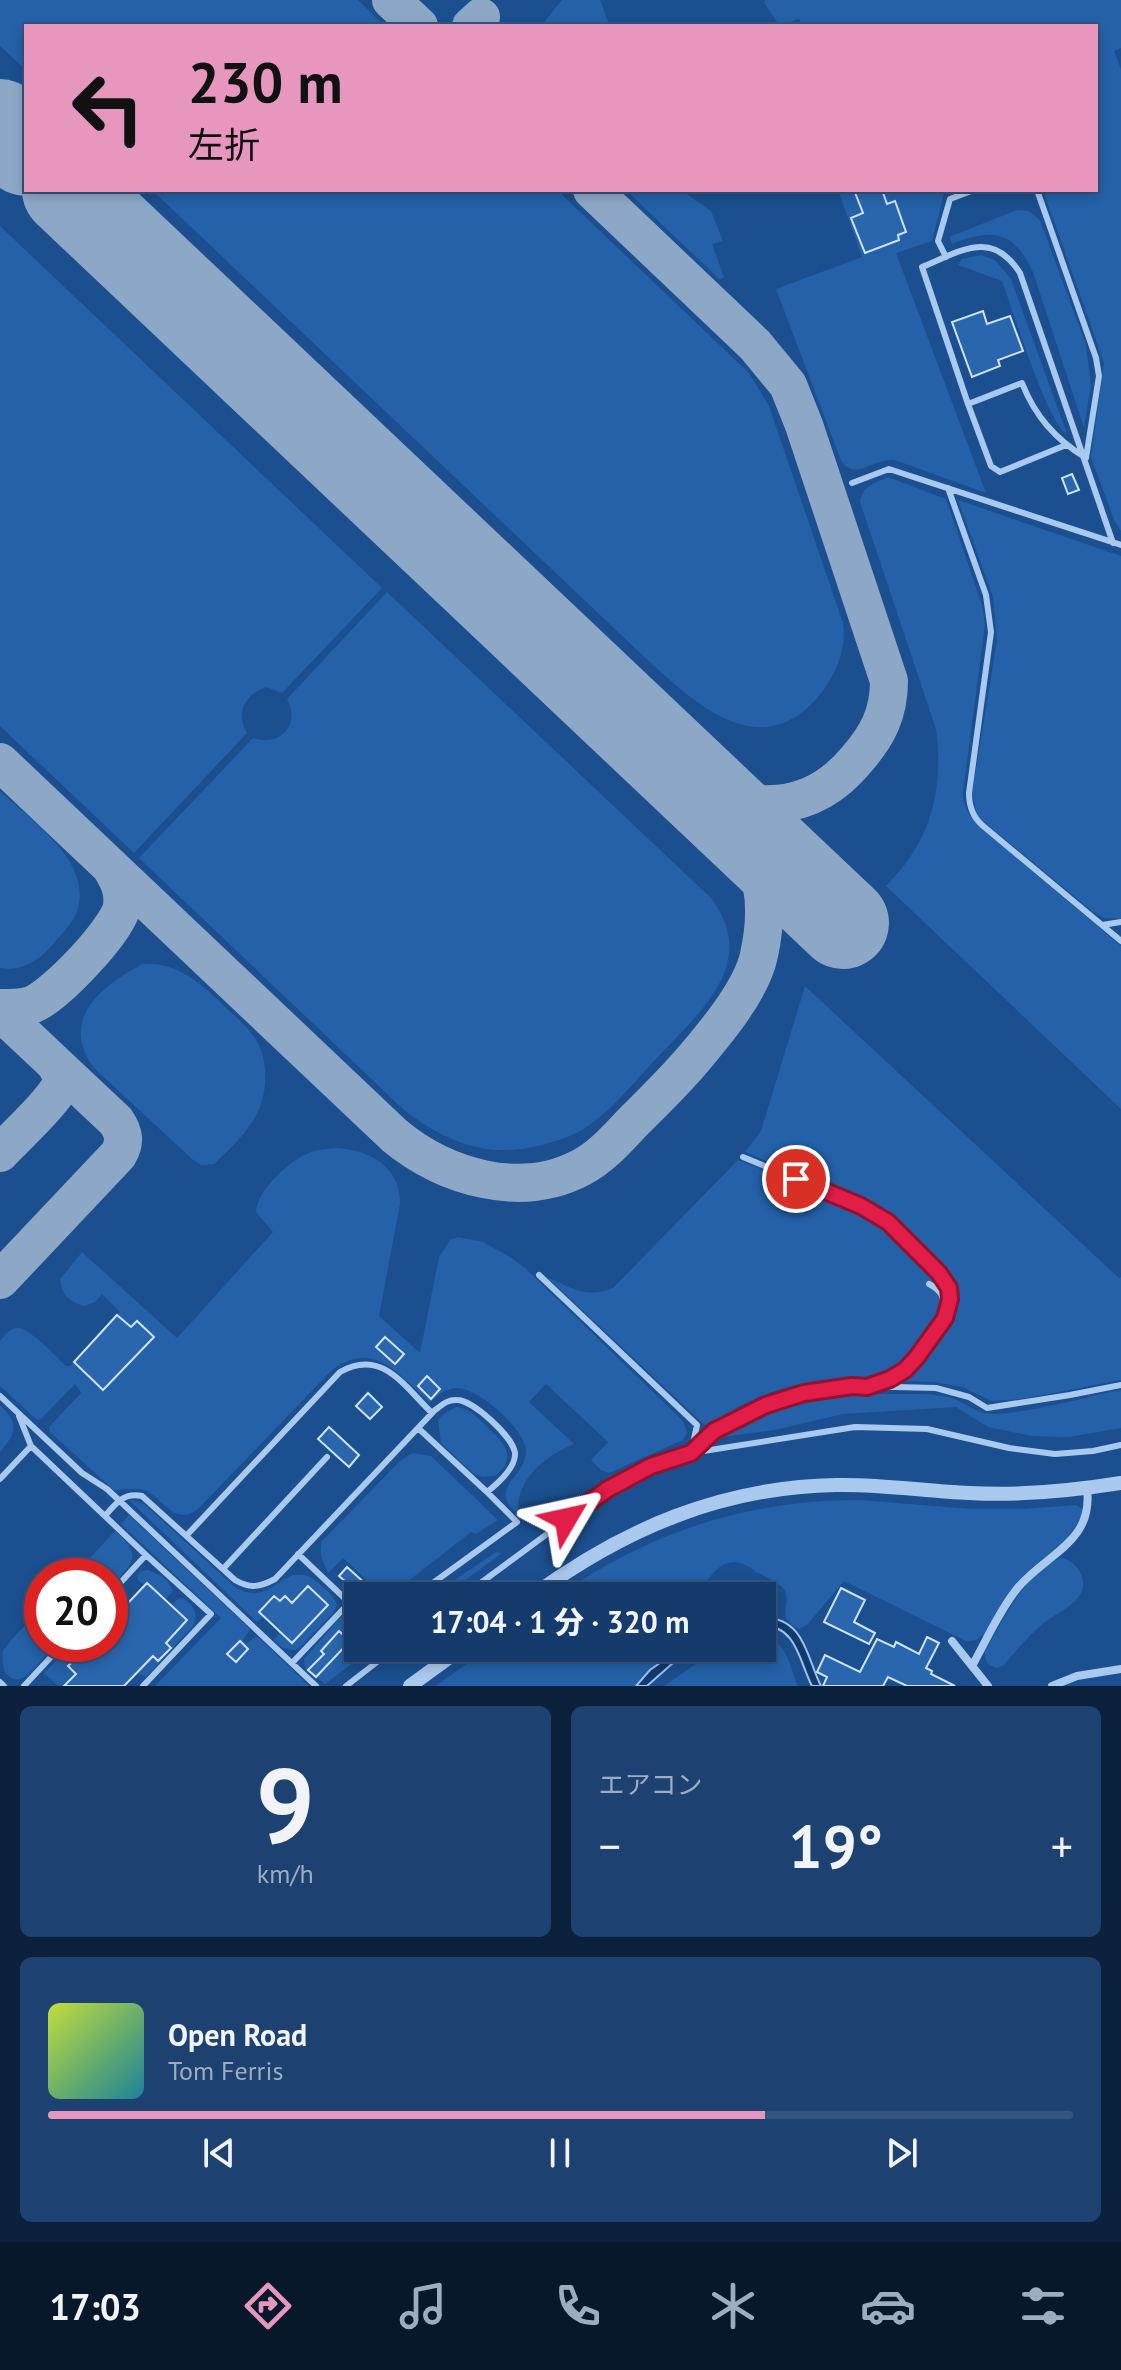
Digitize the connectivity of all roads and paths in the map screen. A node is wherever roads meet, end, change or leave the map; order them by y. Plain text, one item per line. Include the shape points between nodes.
1 (969, 192) edge
2 (1038, 192) edge
3 (946, 257) junction
4 (968, 404) junction
5 (1066, 445) junction
6 (1086, 458) junction
7 (852, 483) dead end
8 (948, 488) junction
9 (1113, 543) junction
10 (1121, 545) edge
11 (1121, 922) edge
12 (1102, 925) junction
13 (1121, 941) edge
14 (743, 1157) dead end
15 (539, 1275) dead end
16 (929, 1284) dead end
17 (934, 1333) junction
18 (1121, 1385) edge
19 (867, 1387) junction
20 (0, 1396) edge
21 (17, 1412) junction
22 (432, 1413) junction
23 (418, 1428) junction
24 (1121, 1445) edge
25 (31, 1446) junction
26 (691, 1453) junction
27 (327, 1457) dead end
28 (0, 1479) edge
29 (1121, 1483) edge
30 (1087, 1488) junction
31 (487, 1492) junction
32 (119, 1500) junction
33 (105, 1516) junction
34 (187, 1535) junction
35 (298, 1554) junction
36 (146, 1555) junction
37 (223, 1569) junction
38 (128, 1574) edge
39 (434, 1582) edge
40 (482, 1582) edge
41 (552, 1582) edge
42 (344, 1598) edge
43 (344, 1608) edge
44 (952, 1641) dead end
45 (46, 1662) edge
46 (377, 1662) edge
47 (443, 1662) edge
48 (292, 1663) junction
49 (972, 1666) junction
50 (1121, 1669) edge
51 (0, 1682) edge
52 (4, 1686) edge
53 (24, 1686) edge
54 (143, 1686) edge
55 (316, 1686) edge
56 (346, 1686) edge
57 (410, 1686) edge
58 (988, 1686) edge
59 (1052, 1686) edge

1 - 3 lane via 950,199 938,241
2 - 6 lane via 1096,358 1099,376
3 - 4 lane via 922,267
3 - 6 lane via 983,245 1012,260
4 - 5 lane via 1022,383 1048,429
4 - 5 lane via 991,466 1000,472
5 - 6 lane
6 - 9 lane
7 - 8 lane via 889,469
8 - 9 lane
8 - 12 lane via 990,612 969,804 982,825
9 - 10 lane
11 - 12 lane
12 - 13 lane
14 - 17 lane via 888,1222 949,1288 945,1318
15 - 26 lane via 697,1425
16 - 17 lane via 944,1299
17 - 19 lane via 905,1370
18 - 19 lane via 987,1408 936,1388
19 - 26 lane via 804,1393 766,1405 714,1431
20 - 21 lane
21 - 25 lane
21 - 32 lane
22 - 23 lane
22 - 31 lane via 458,1399 510,1440 514,1462
22 - 34 lane via 378,1365 351,1366
23 - 31 lane
23 - 35 lane
24 - 26 lane via 1055,1454 927,1429 855,1427
25 - 28 lane
25 - 33 lane
26 - 40 lane via 608,1489
27 - 37 lane
29 - 30 street
30 - 41 street via 972,1494 835,1485 741,1496 630,1534
30 - 49 street via 1089,1503 1080,1530 1016,1590
31 - 39 lane via 517,1522
32 - 33 lane
32 - 34 lane via 142,1496
32 - 48 lane
33 - 36 lane
34 - 37 lane
35 - 37 lane via 263,1585 243,1585
35 - 42 lane
36 - 38 lane
36 - 54 lane via 211,1614
43 - 48 lane
44 - 49 street
45 - 53 lane
46 - 56 lane
47 - 57 street
48 - 55 lane
49 - 58 street
50 - 59 street
51 - 52 lane

